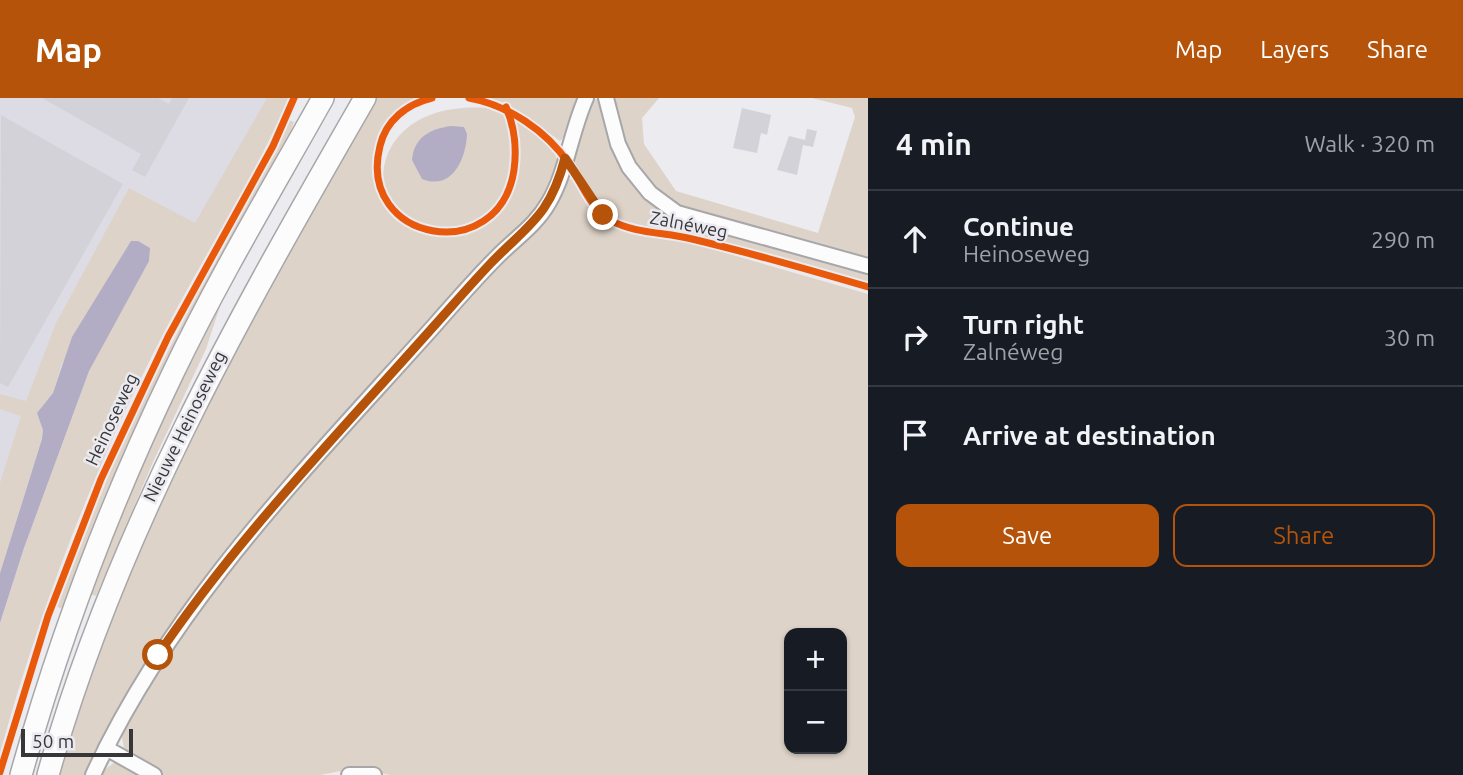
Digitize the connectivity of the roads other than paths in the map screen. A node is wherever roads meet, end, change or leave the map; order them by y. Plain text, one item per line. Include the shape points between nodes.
1 (323, 98) edge
2 (365, 98) edge
3 (586, 98) edge
4 (606, 98) edge
5 (868, 266) edge
6 (106, 748) junction
7 (21, 775) edge
8 (48, 775) edge
9 (93, 775) edge
10 (155, 775) edge
11 (349, 775) edge
12 (374, 775) edge

1 - 7 highway, Nieuwe Heinoseweg via 179,361 119,491 64,635
2 - 8 highway, Nieuwe Heinoseweg via 241,313 146,504 84,656
3 - 6 street via 555,191 543,211 482,273 208,583 158,655
4 - 5 street, Zalnéweg via 629,167 650,193 677,213
6 - 9 street
6 - 10 street
11 - 12 street

